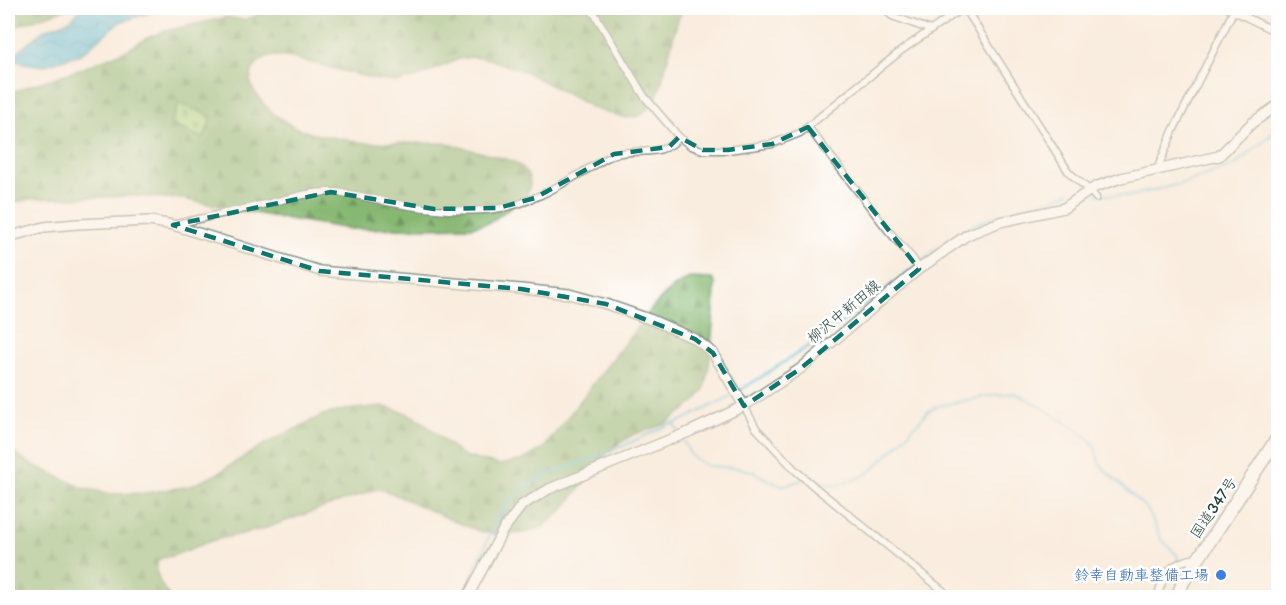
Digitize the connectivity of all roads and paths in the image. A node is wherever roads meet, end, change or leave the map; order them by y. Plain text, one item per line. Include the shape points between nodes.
1 (589, 8) edge
2 (887, 8) edge
3 (964, 8) edge
4 (1232, 8) edge
5 (931, 30) junction
6 (1278, 33) edge
7 (1278, 105) edge
8 (808, 127) junction
9 (679, 137) junction
10 (1157, 170) junction
11 (1093, 194) junction
12 (173, 225) junction
13 (8, 237) edge
14 (919, 269) junction
15 (741, 402) junction
16 (1278, 437) edge
17 (1198, 558) junction
18 (467, 597) edge
19 (952, 597) edge
20 (1157, 597) edge
21 (1177, 597) edge

1 - 9 street via 644,96
2 - 5 street via 892,16
3 - 5 street
3 - 11 street via 1068,171
4 - 6 street
4 - 10 street
5 - 8 street
7 - 10 main road, 柳沢中新田線 via 1252,123 1219,156
8 - 9 street via 772,144 728,150 703,150
8 - 14 street
9 - 12 street via 669,147 655,151 614,154 535,198 498,208 434,209 331,192
10 - 11 main road, 柳沢中新田線 via 1095,187
11 - 14 main road, 柳沢中新田線 via 1064,208 1000,222 967,235
12 - 13 main road via 150,221 77,224 44,227
12 - 15 main road via 320,271 521,288 606,304 694,339 712,353
14 - 15 main road, 柳沢中新田線 via 800,369
15 - 18 main road, 柳沢中新田線 via 691,431 549,489 522,505 503,530
15 - 19 street via 756,428 795,470
16 - 17 highway, 国道347号
17 - 20 street via 1172,566
17 - 21 highway, 国道347号

